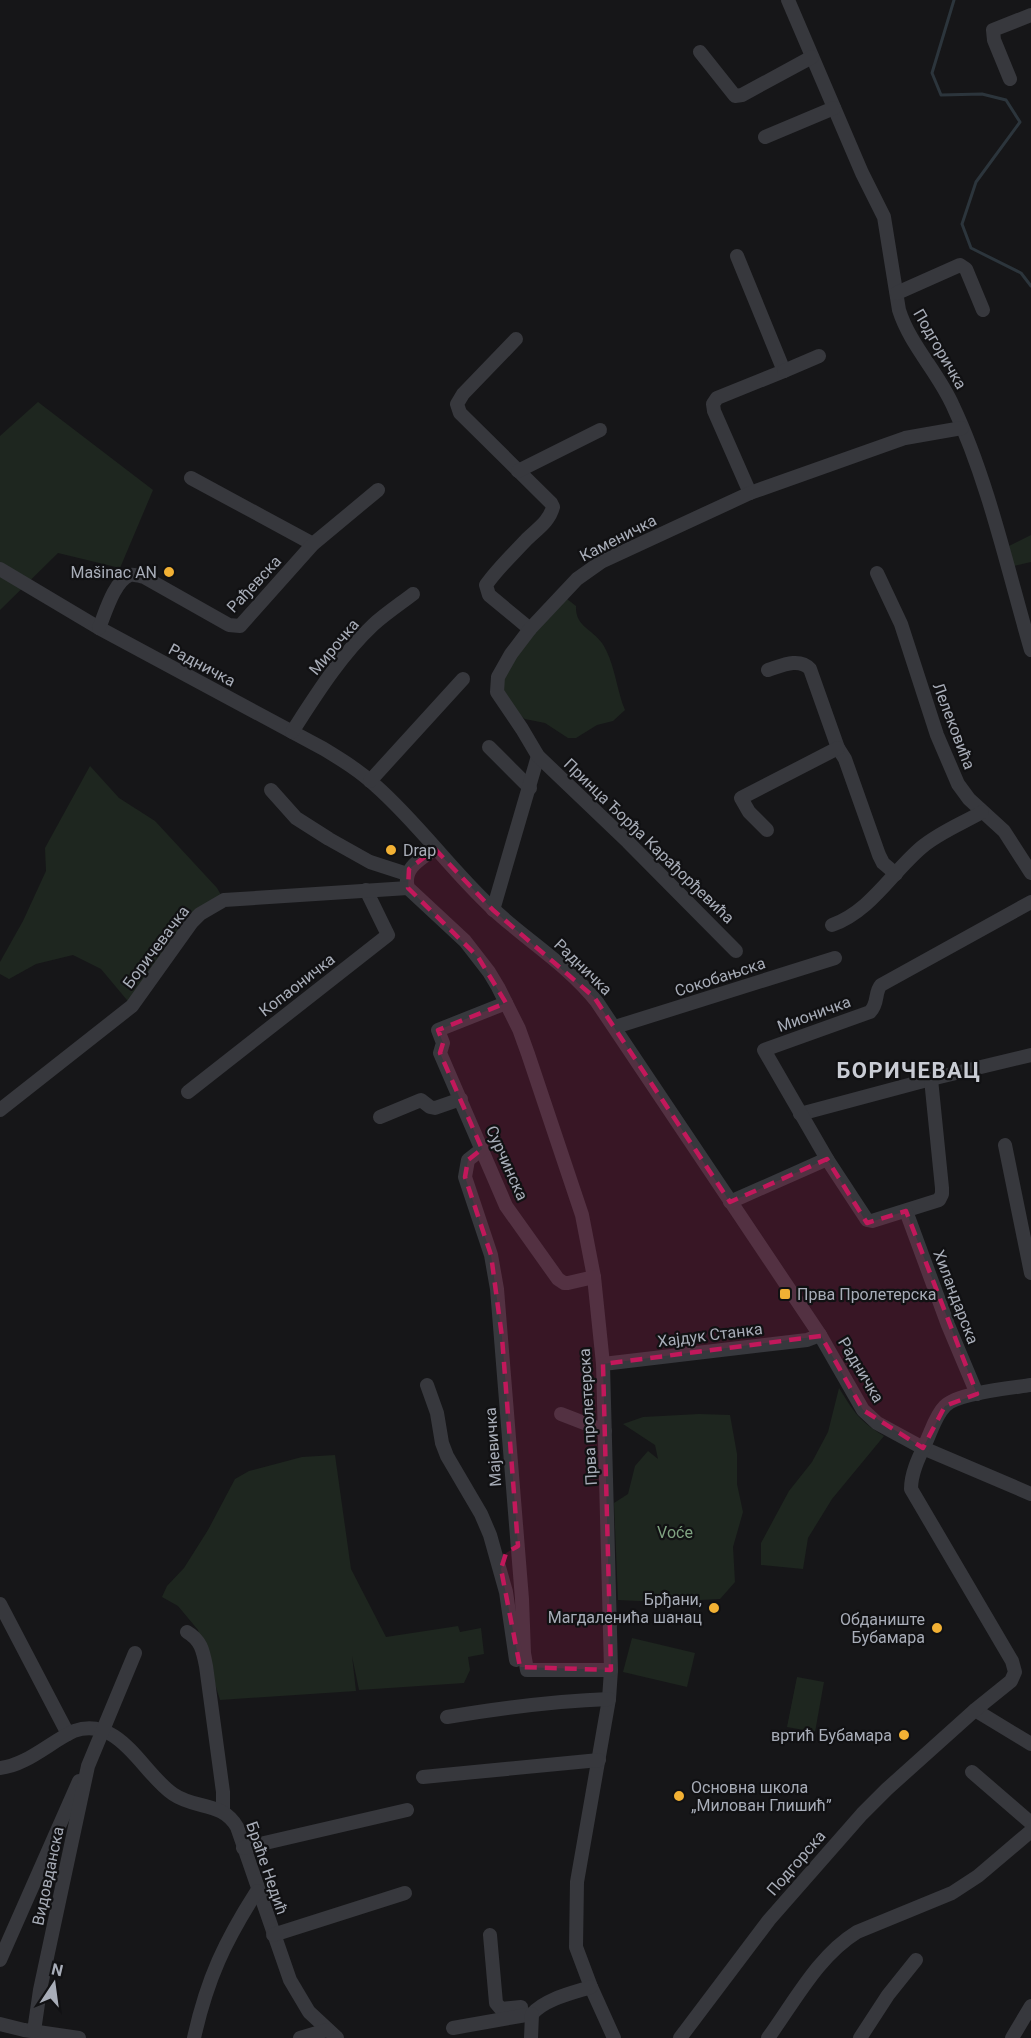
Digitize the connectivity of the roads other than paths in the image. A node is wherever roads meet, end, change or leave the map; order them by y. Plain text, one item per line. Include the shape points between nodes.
1 (788, 0) edge
2 (1031, 15) edge
3 (700, 52) dead end
4 (812, 57) junction
5 (1010, 79) dead end
6 (834, 108) junction
7 (765, 137) dead end
8 (737, 256) dead end
9 (897, 293) junction
10 (983, 310) dead end
11 (516, 339) dead end
12 (819, 357) dead end
13 (784, 371) junction
14 (962, 428) junction
15 (600, 430) dead end
16 (518, 471) junction
17 (191, 478) dead end
18 (378, 490) dead end
19 (750, 493) junction
20 (313, 543) junction
21 (0, 568) edge
22 (877, 573) dead end
23 (413, 594) dead end
24 (99, 628) junction
25 (530, 629) junction
26 (1031, 651) edge
27 (768, 670) dead end
28 (463, 679) dead end
29 (292, 732) junction
30 (489, 747) dead end
31 (838, 748) junction
32 (538, 756) junction
33 (370, 781) junction
34 (530, 788) junction
35 (271, 790) dead end
36 (982, 812) junction
37 (767, 830) dead end
38 (435, 849) junction
39 (1031, 873) edge
40 (896, 874) junction
41 (408, 881) junction
42 (366, 890) junction
43 (1031, 902) edge
44 (493, 910) junction
45 (832, 925) dead end
46 (736, 951) dead end
47 (835, 958) dead end
48 (506, 1003) junction
49 (615, 1027) junction
50 (1031, 1055) edge
51 (931, 1079) junction
52 (188, 1092) dead end
53 (461, 1099) junction
54 (0, 1110) edge
55 (800, 1114) junction
56 (380, 1117) dead end
57 (1005, 1145) dead end
58 (482, 1149) junction
59 (827, 1159) junction
60 (730, 1202) junction
61 (906, 1211) junction
62 (1031, 1273) edge
63 (594, 1276) junction
64 (820, 1335) junction
65 (603, 1364) junction
66 (1031, 1384) edge
67 (427, 1385) dead end
68 (977, 1394) junction
69 (561, 1414) dead end
70 (605, 1431) junction
71 (923, 1448) junction
72 (1031, 1494) edge
73 (518, 1548) junction
74 (501, 1569) junction
75 (0, 1604) edge
76 (187, 1632) dead end
77 (135, 1653) dead end
78 (527, 1670) junction
79 (611, 1670) junction
80 (609, 1699) junction
81 (975, 1710) junction
82 (447, 1717) dead end
83 (102, 1729) junction
84 (68, 1734) junction
85 (1031, 1744) edge
86 (598, 1760) junction
87 (88, 1766) junction
88 (0, 1768) edge
89 (972, 1772) dead end
90 (423, 1777) dead end
91 (407, 1810) dead end
92 (223, 1812) junction
93 (1031, 1823) edge
94 (1031, 1832) edge
95 (243, 1848) junction
96 (257, 1891) junction
97 (405, 1893) dead end
98 (273, 1935) junction
99 (490, 1935) dead end
100 (0, 1960) edge
101 (916, 1960) dead end
102 (591, 1987) junction
103 (1031, 2006) edge
104 (535, 2011) junction
105 (0, 2024) edge
106 (453, 2028) dead end
107 (34, 2031) junction
108 (332, 2034) edge
109 (79, 2038) edge
110 (194, 2038) edge
111 (300, 2038) edge
112 (531, 2038) edge
113 (614, 2038) edge
114 (680, 2038) edge
115 (768, 2038) edge
116 (860, 2038) edge
117 (1012, 2038) edge

1 - 4 street, Подгоричка
2 - 5 street via 993,30
3 - 4 street via 735,96
4 - 6 street, Подгоричка
6 - 7 street
6 - 9 street, Подгоричка via 884,217
8 - 13 street
9 - 10 street via 960,265 966,269
9 - 14 street, Подгоричка via 903,321 940,381
11 - 16 street via 457,405 460,413
12 - 13 street
13 - 19 street via 717,398 712,404
14 - 19 street, Каменичка via 905,438
14 - 26 street, Подгоричка
15 - 16 street
16 - 25 street via 551,503 552,510 487,583 486,589
17 - 20 street
18 - 20 street, Рађевска
19 - 25 street, Каменичка via 588,569
20 - 24 street, Рађевска via 240,626 229,625 144,577 130,575 119,584
21 - 24 street, Радничка
22 - 36 street, Лелековића via 904,632 947,760 963,791
23 - 29 street, Мирочка via 358,641 326,680
24 - 29 street, Радничка
25 - 32 street, Каменичка via 498,677 497,692
27 - 31 street via 795,662 807,666
28 - 33 street
29 - 33 street, Радничка
30 - 34 street
31 - 37 street via 741,798
31 - 40 street via 879,855
32 - 34 street
32 - 46 street, Принца Ђорђа Карађорђевића
33 - 38 street, Радничка
34 - 44 street
35 - 41 street via 296,818
36 - 39 street, Лелековића via 1004,831
36 - 40 street via 922,847
38 - 41 street via 412,866
38 - 44 street, Радничка
40 - 45 street via 854,914
41 - 42 street, Боричевачка
41 - 48 street, Прва пролетерска via 472,949
42 - 52 street, Копаоничка via 388,935
42 - 54 street, Боричевачка via 224,900 210,908 192,922 132,1006
43 - 55 street, Мионичка via 881,985 870,1012 764,1050
44 - 49 street, Радничка via 581,984
47 - 49 street, Сокобањска
48 - 53 street, Сурчинска via 438,1030 443,1042 440,1053
48 - 63 street, Прва пролетерска via 528,1054 579,1206
49 - 60 street, Радничка
50 - 51 street
51 - 55 street
51 - 61 street via 942,1194 939,1200
53 - 56 street via 435,1108 421,1100
53 - 58 street, Сурчинска
55 - 59 street, Мионичка
57 - 62 street
58 - 63 street, Сурчинска via 506,1206 558,1280 568,1284
58 - 73 street, Мајевичка via 468,1160 465,1177 491,1255 497,1289
59 - 60 street
59 - 61 street, Мионичка via 864,1219 872,1221
60 - 64 street, Радничка
61 - 68 street, Хиландарска
63 - 65 street, Прва пролетерска
64 - 65 street, Хајдук Станка via 807,1340
64 - 71 street, Радничка via 863,1410
65 - 70 street, Прва пролетерска
66 - 68 street
67 - 74 street via 442,1443 481,1514
68 - 71 street via 945,1406
69 - 70 street
70 - 79 street, Прва пролетерска
71 - 72 street, Радничка
71 - 81 street, Подгорска via 911,1489 1015,1672 1011,1681
73 - 74 street via 506,1553
73 - 78 street, Мајевичка
74 - 78 street via 516,1660
75 - 84 street
76 - 92 street via 202,1647 206,1666
77 - 83 street, Видовданска
78 - 79 street
79 - 80 street, Прва пролетерска
80 - 82 street via 521,1705
80 - 86 street, Прва пролетерска
81 - 85 street
81 - 114 street, Подгорска via 886,1789 838,1840 769,1920
83 - 84 street via 87,1728
83 - 87 street, Видовданска
83 - 92 street, Браће Недић via 117,1737 178,1798
84 - 88 street via 24,1760
86 - 90 street
86 - 102 street, Прва пролетерска via 577,1882 576,1947
87 - 100 street via 76,1785
87 - 107 street, Видовданска
89 - 93 street
91 - 95 street
92 - 95 street, Браће Недић via 232,1820
94 - 115 street via 952,1893 844,1940 818,1967
95 - 96 street, Браће Недић
96 - 98 street, Браће Недић
96 - 110 street via 218,1959
97 - 98 street
98 - 108 street, Браће Недић via 309,2012
99 - 104 street via 497,2007 531,2006
101 - 116 street
102 - 104 street via 567,1994
102 - 113 street, Прва пролетерска
103 - 117 street
104 - 106 street
104 - 112 street
105 - 107 street
107 - 109 street
108 - 111 street

